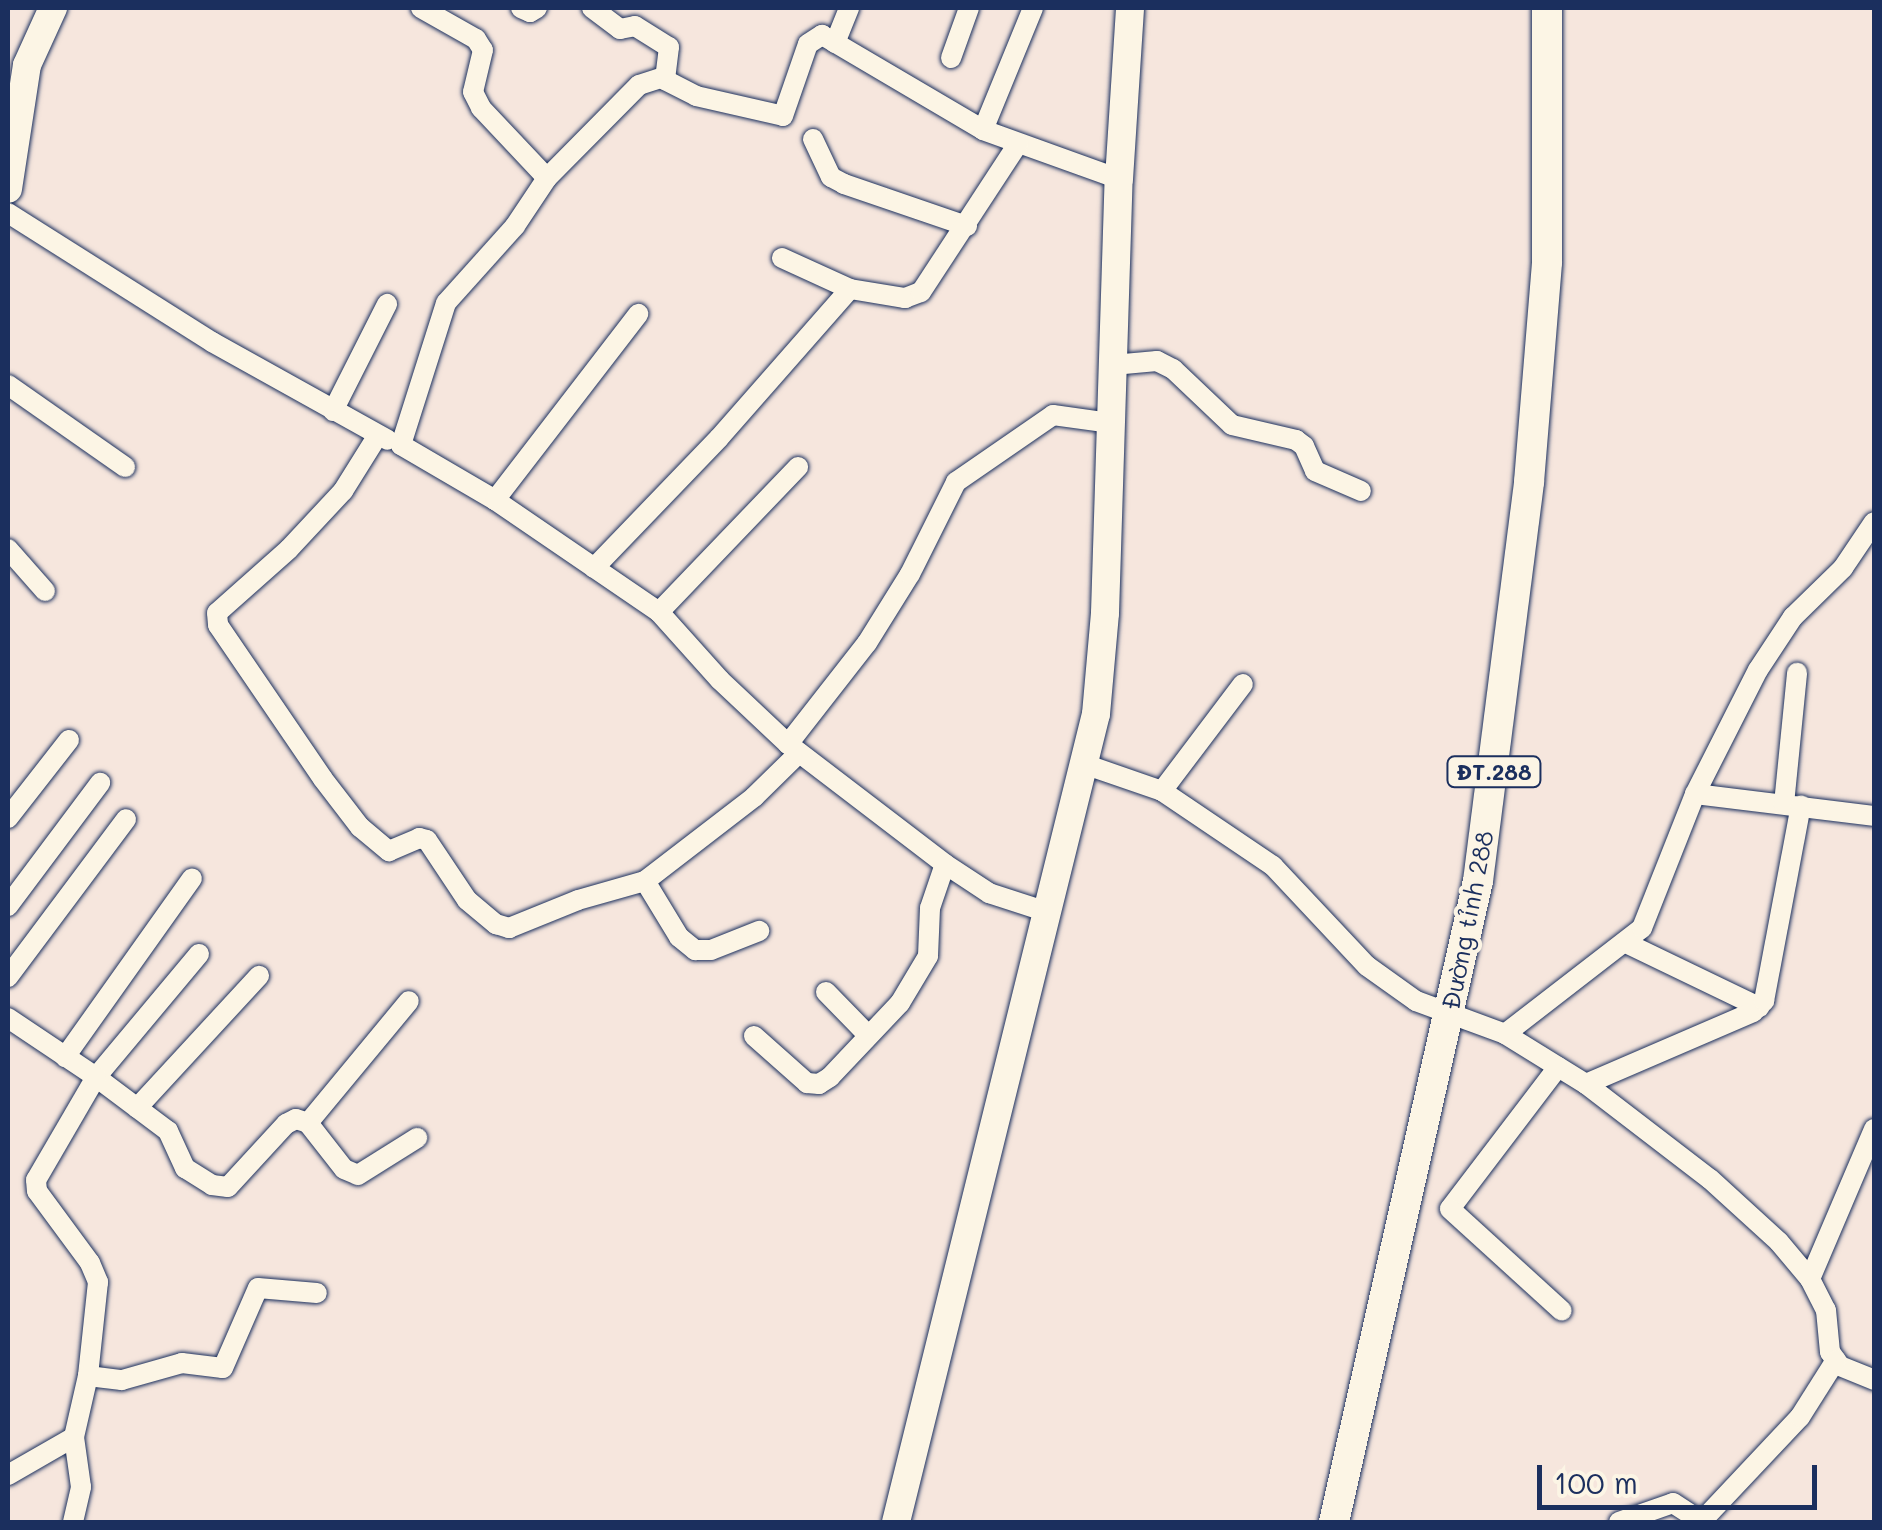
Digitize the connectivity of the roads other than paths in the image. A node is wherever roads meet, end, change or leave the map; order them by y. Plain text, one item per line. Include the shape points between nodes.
1 (54, 8) edge
2 (421, 8) edge
3 (521, 8) edge
4 (537, 8) edge
5 (592, 8) edge
6 (850, 8) edge
7 (970, 8) edge
8 (1032, 8) edge
9 (1547, 8) edge
10 (1126, 9) edge
11 (836, 43) junction
12 (951, 58) dead end
13 (664, 77) junction
14 (14, 90) edge
15 (983, 130) junction
16 (813, 139) dead end
17 (1018, 144) junction
18 (547, 178) junction
19 (1119, 179) junction
20 (8, 189) edge
21 (8, 214) edge
22 (967, 226) junction
23 (782, 258) dead end
24 (850, 289) junction
25 (387, 304) dead end
26 (638, 314) dead end
27 (1113, 365) junction
28 (8, 384) edge
29 (333, 411) junction
30 (1111, 423) junction
31 (378, 435) junction
32 (400, 446) junction
33 (125, 467) dead end
34 (798, 467) dead end
35 (1361, 491) dead end
36 (496, 500) junction
37 (1874, 522) edge
38 (8, 549) edge
39 (594, 568) junction
40 (45, 592) dead end
41 (660, 612) junction
42 (1797, 673) dead end
43 (1243, 684) dead end
44 (70, 740) dead end
45 (793, 749) junction
46 (1084, 764) junction
47 (100, 783) dead end
48 (1162, 791) junction
49 (1694, 794) junction
50 (1792, 804) junction
51 (1874, 816) edge
52 (8, 818) edge
53 (126, 819) dead end
54 (944, 864) junction
55 (192, 878) dead end
56 (645, 881) junction
57 (8, 906) edge
58 (1047, 912) junction
59 (759, 931) dead end
60 (1626, 943) junction
61 (199, 954) dead end
62 (8, 976) edge
63 (260, 976) dead end
64 (826, 992) dead end
65 (409, 1001) dead end
66 (1759, 1008) junction
67 (1448, 1015) junction
68 (8, 1018) edge
69 (868, 1034) junction
70 (1505, 1034) junction
71 (754, 1036) dead end
72 (65, 1057) junction
73 (1558, 1067) junction
74 (96, 1077) junction
75 (1586, 1084) junction
76 (137, 1108) junction
77 (308, 1122) junction
78 (1874, 1128) edge
79 (417, 1138) dead end
80 (1810, 1279) junction
81 (317, 1294) dead end
82 (1562, 1311) dead end
83 (1836, 1360) junction
84 (88, 1376) junction
85 (1874, 1380) edge
86 (74, 1438) junction
87 (8, 1475) edge
88 (74, 1522) edge
89 (896, 1522) edge
90 (1334, 1522) edge
91 (1618, 1522) edge
92 (1701, 1522) edge

1 - 14 street
2 - 18 street via 476,38 484,50 474,92 480,108
3 - 4 street
5 - 13 street via 620,29 636,26 669,47
6 - 11 street
7 - 12 street
8 - 15 street
9 - 67 main road, Đường tỉnh 288 / ĐT.288 via 1547,262 1530,482 1478,881
10 - 19 street
11 - 13 street via 822,36 808,44 783,116 696,96
11 - 15 street
13 - 18 street via 639,85
14 - 20 street via 17,150
15 - 17 street
16 - 22 street via 831,176 844,184
17 - 19 street
17 - 22 street
18 - 32 street via 515,226 446,303
19 - 27 street
21 - 29 street
22 - 24 street via 921,292 906,298
23 - 24 street
24 - 39 street
25 - 29 street
26 - 36 street
27 - 30 street
27 - 35 street via 1158,361 1232,424 1296,440 1315,471
28 - 33 street
29 - 31 street
30 - 45 street via 1052,415 956,482 910,574
30 - 46 street via 1105,613
31 - 32 street
31 - 56 street via 343,491 289,550 220,608 218,625 360,827 389,851 427,840 467,900 496,924 509,928
32 - 36 street
34 - 41 street
36 - 39 street
37 - 49 street via 1767,656
38 - 40 street
39 - 41 street
41 - 45 street
42 - 50 street
43 - 48 street
44 - 52 street
45 - 54 street
45 - 56 street via 754,796
46 - 48 street
46 - 58 street
47 - 57 street
48 - 67 street via 1273,866 1367,966
49 - 50 street
49 - 60 street via 1649,918
50 - 51 street
50 - 66 street via 1773,969
53 - 62 street
54 - 58 street via 989,893
54 - 69 street via 930,908 928,956 900,1003
55 - 72 street
56 - 59 street via 695,950
58 - 89 street
60 - 66 street
60 - 70 street
61 - 74 street
63 - 76 street
64 - 69 street
65 - 77 street
66 - 75 street
67 - 70 street
67 - 90 main road, Đường tỉnh 288 / ĐT.288
68 - 72 street
69 - 71 street via 819,1084 807,1082
70 - 73 street
72 - 74 street
73 - 75 street
73 - 82 street via 1450,1209
74 - 76 street
74 - 84 street via 36,1180 36,1191 98,1282
75 - 80 street via 1710,1179
76 - 77 street via 173,1136 185,1168 221,1188 286,1124
77 - 79 street via 344,1169 358,1176
78 - 80 street
80 - 83 street via 1826,1310
81 - 84 street via 258,1288 222,1368 182,1363 122,1380
83 - 85 street
83 - 92 street via 1800,1417
84 - 86 street
86 - 87 street
86 - 88 street via 82,1487
91 - 92 street via 1672,1503

